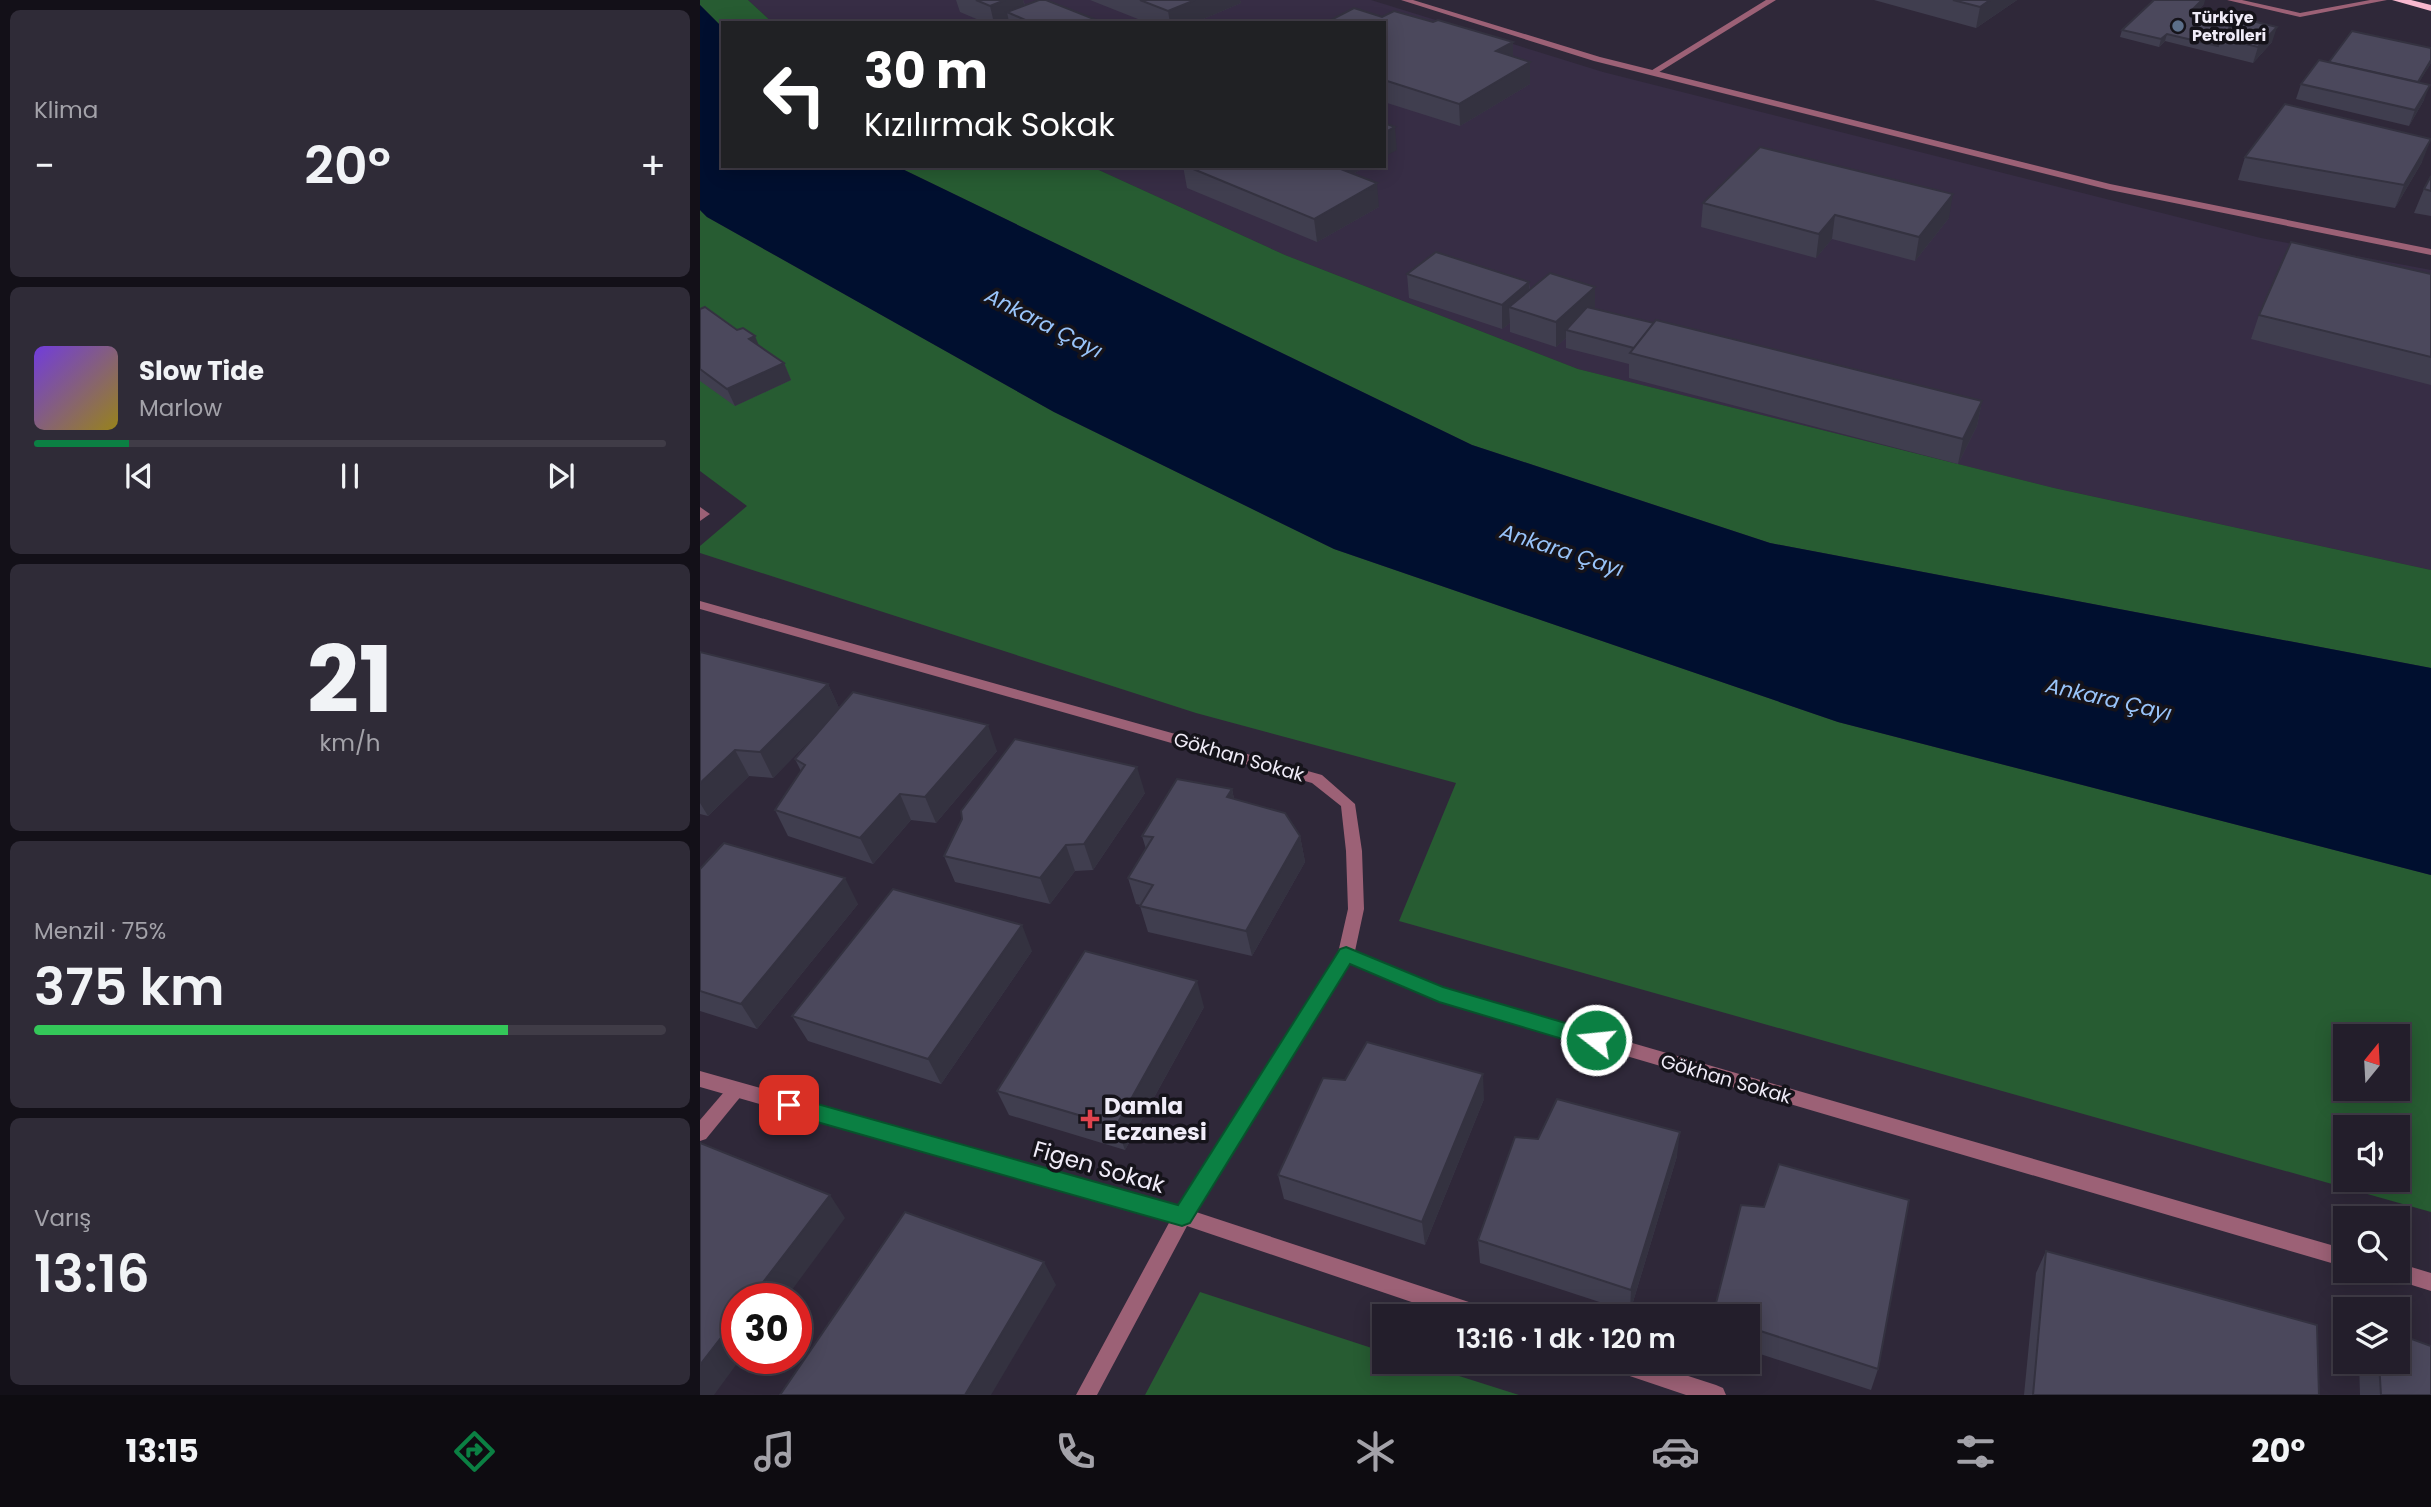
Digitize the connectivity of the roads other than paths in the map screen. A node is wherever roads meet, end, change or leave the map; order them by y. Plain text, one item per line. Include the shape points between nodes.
1 (1405, 0) edge
2 (1772, 0) edge
3 (2231, 0) edge
4 (2383, 0) edge
5 (2397, 0) edge
6 (2431, 8) edge
7 (1653, 72) junction
8 (2431, 252) edge
9 (700, 511) edge
10 (700, 517) edge
11 (700, 605) edge
12 (1346, 954) junction
13 (700, 1079) edge
14 (736, 1090) junction
15 (700, 1133) edge
16 (1182, 1216) junction
17 (2333, 1255) edge
18 (2410, 1276) edge
19 (2431, 1282) edge
20 (1445, 1304) edge
21 (1652, 1374) edge
22 (1086, 1395) edge
23 (1716, 1395) edge

1 - 7 street
2 - 7 street
3 - 4 street via 2300,15
5 - 6 highway
7 - 8 street via 2110,187
9 - 10 street via 704,514
11 - 12 street, Gökhan Sokak via 1317,779 1348,804 1356,909
12 - 16 street
12 - 17 street, Gökhan Sokak via 1439,994
13 - 14 street, Figen Sokak
14 - 15 street
14 - 16 street, Figen Sokak
16 - 20 street, Figen Sokak
16 - 22 street
18 - 19 street
21 - 23 street

